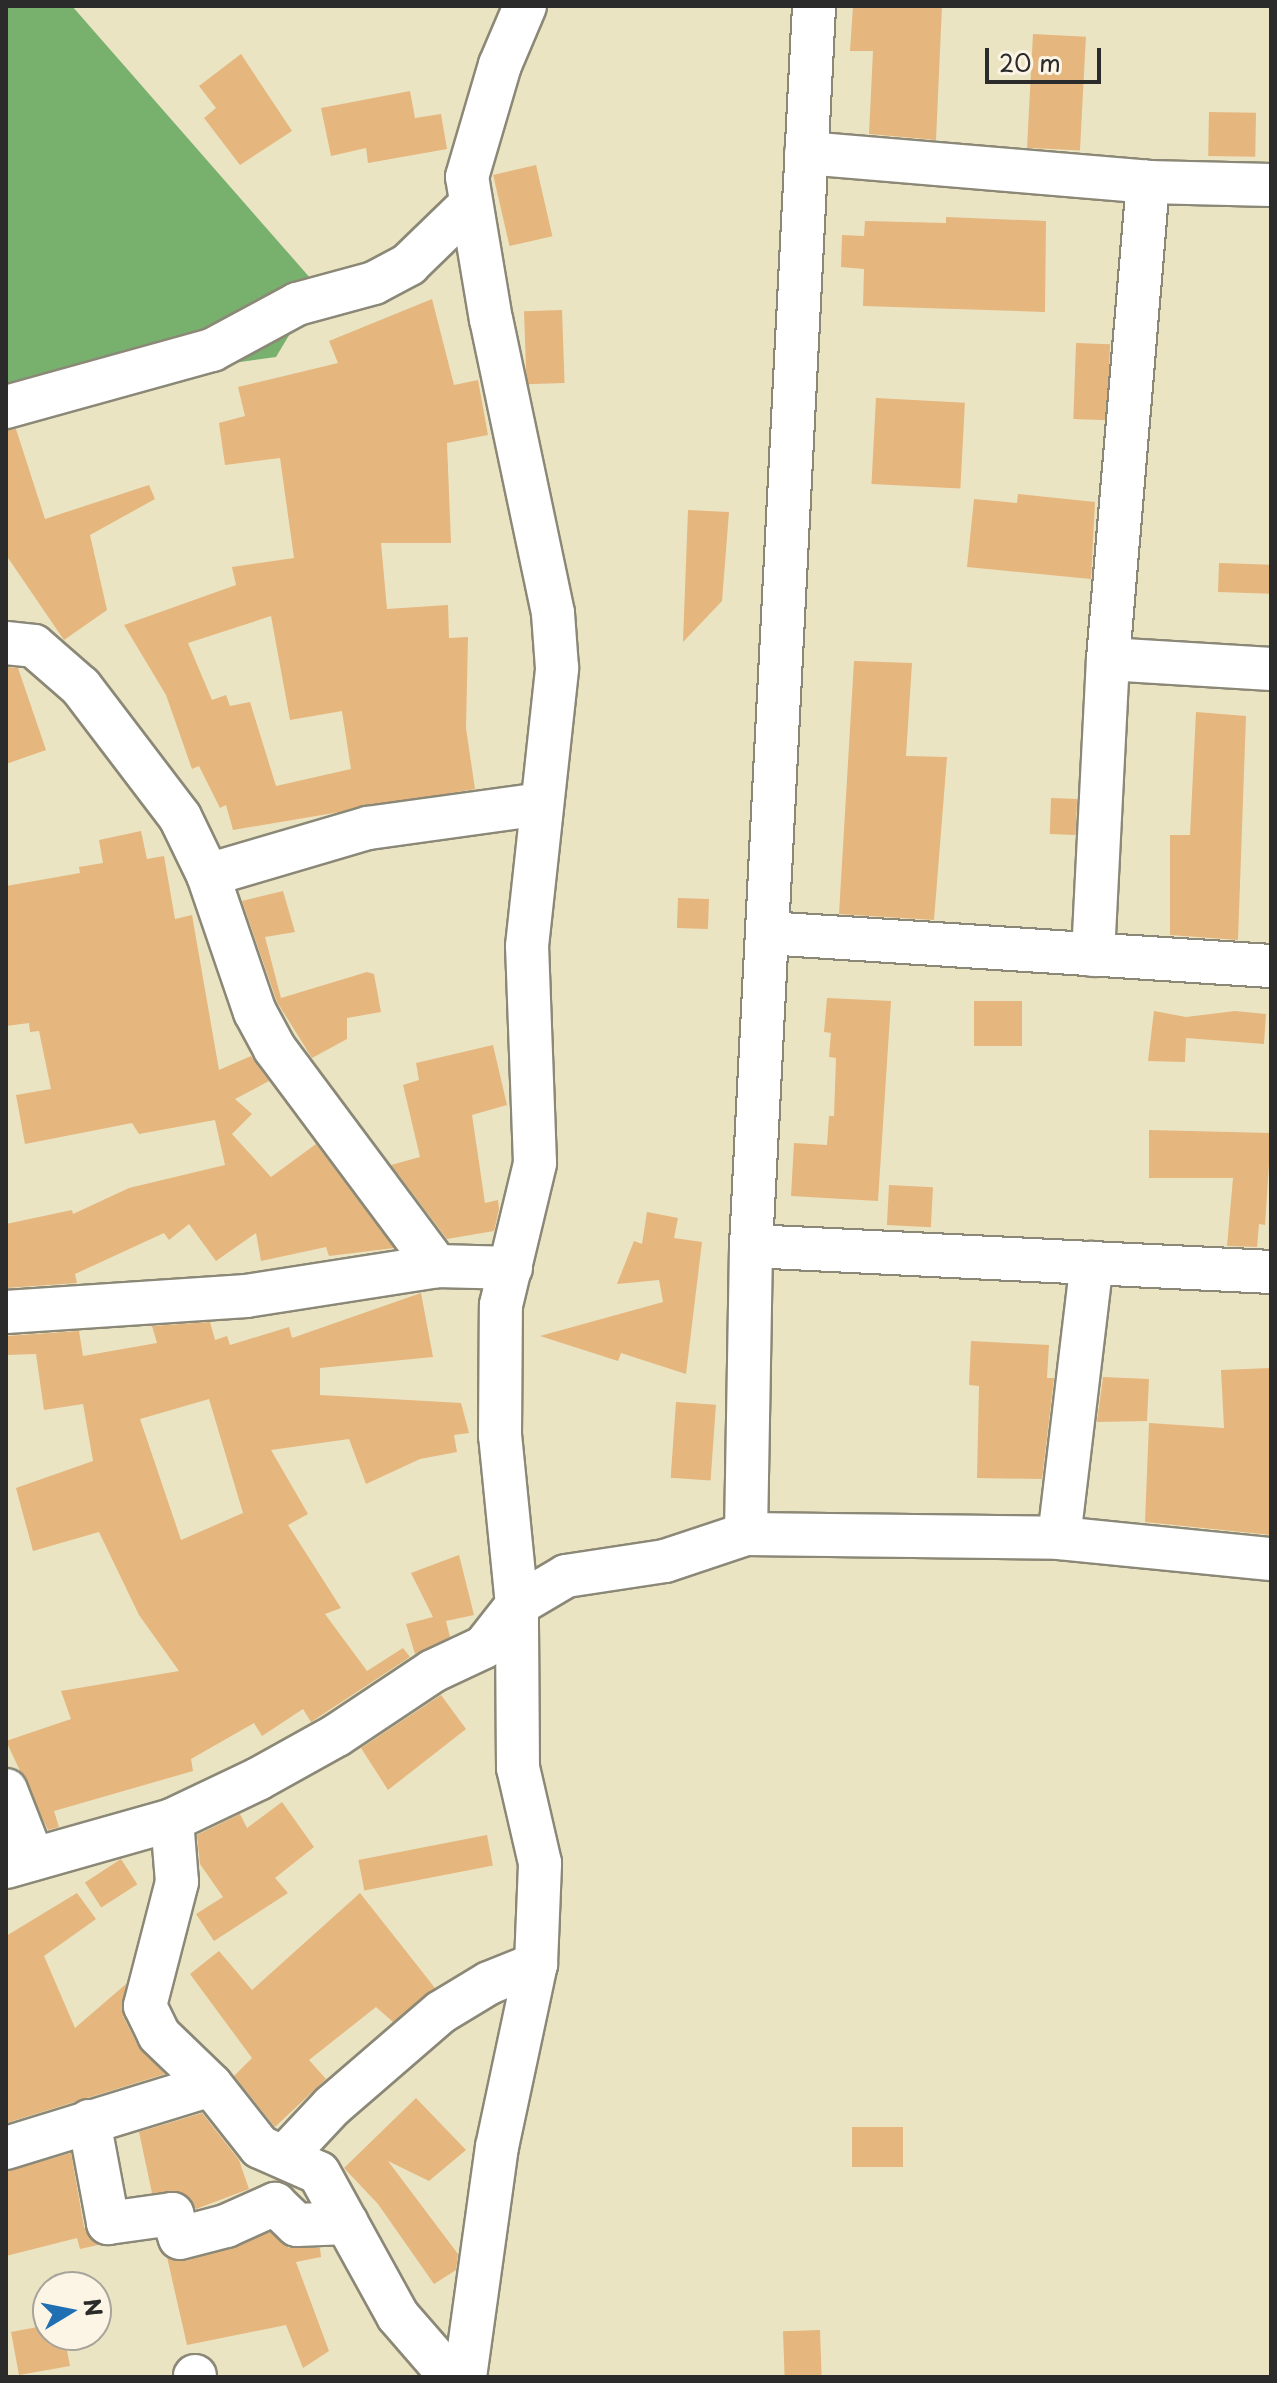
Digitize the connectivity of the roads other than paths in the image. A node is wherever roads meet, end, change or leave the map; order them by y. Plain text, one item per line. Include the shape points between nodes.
1 (525, 6) edge
2 (814, 6) edge
3 (806, 153) junction
4 (1148, 182) junction
5 (1271, 185) edge
6 (471, 204) junction
7 (6, 407) edge
8 (6, 643) edge
9 (1108, 659) junction
10 (1271, 669) edge
11 (540, 804) junction
12 (208, 875) junction
13 (767, 933) junction
14 (1093, 955) junction
15 (1271, 966) edge
16 (751, 1246) junction
17 (1092, 1263) junction
18 (437, 1266) junction
19 (511, 1268) junction
20 (1271, 1272) edge
21 (6, 1312) edge
22 (746, 1534) junction
23 (1059, 1538) junction
24 (1271, 1559) edge
25 (517, 1605) junction
26 (6, 1790) edge
27 (172, 1820) junction
28 (20, 1863) edge
29 (536, 1964) junction
30 (211, 2085) junction
31 (89, 2121) junction
32 (6, 2148) edge
33 (286, 2155) junction
34 (347, 2223) junction
35 (451, 2377) edge
36 (465, 2377) edge

1 - 6 street via 469,165
2 - 3 street
3 - 4 street
3 - 13 street
4 - 5 street
4 - 9 street
6 - 7 street via 409,264 374,283 297,304 212,350
6 - 11 street via 553,613 557,668
8 - 12 street via 34,646 81,687 180,817
9 - 10 street
9 - 14 street
11 - 12 street via 368,828
11 - 19 street via 527,946 535,1163
12 - 18 street via 255,1012 275,1049
13 - 14 street
13 - 16 street
14 - 15 street
16 - 17 street
16 - 22 street
17 - 20 street
17 - 23 street
18 - 19 street
18 - 21 street via 246,1296
19 - 25 street via 501,1305 500,1436
22 - 23 street
22 - 25 street via 665,1561 566,1576
23 - 24 street
25 - 27 street via 484,1647 433,1671 337,1735
25 - 29 street via 518,1768 540,1863
26 - 28 street
27 - 28 street
27 - 30 street via 177,1882 145,2006 159,2035
29 - 33 street via 489,1983 441,2012 332,2106
29 - 36 street via 497,2147
30 - 31 street
30 - 33 street via 260,2147
31 - 32 street
31 - 34 street via 108,2223 172,2214 180,2238 226,2226 275,2204 297,2225
33 - 34 street via 319,2173
34 - 35 street via 398,2316

